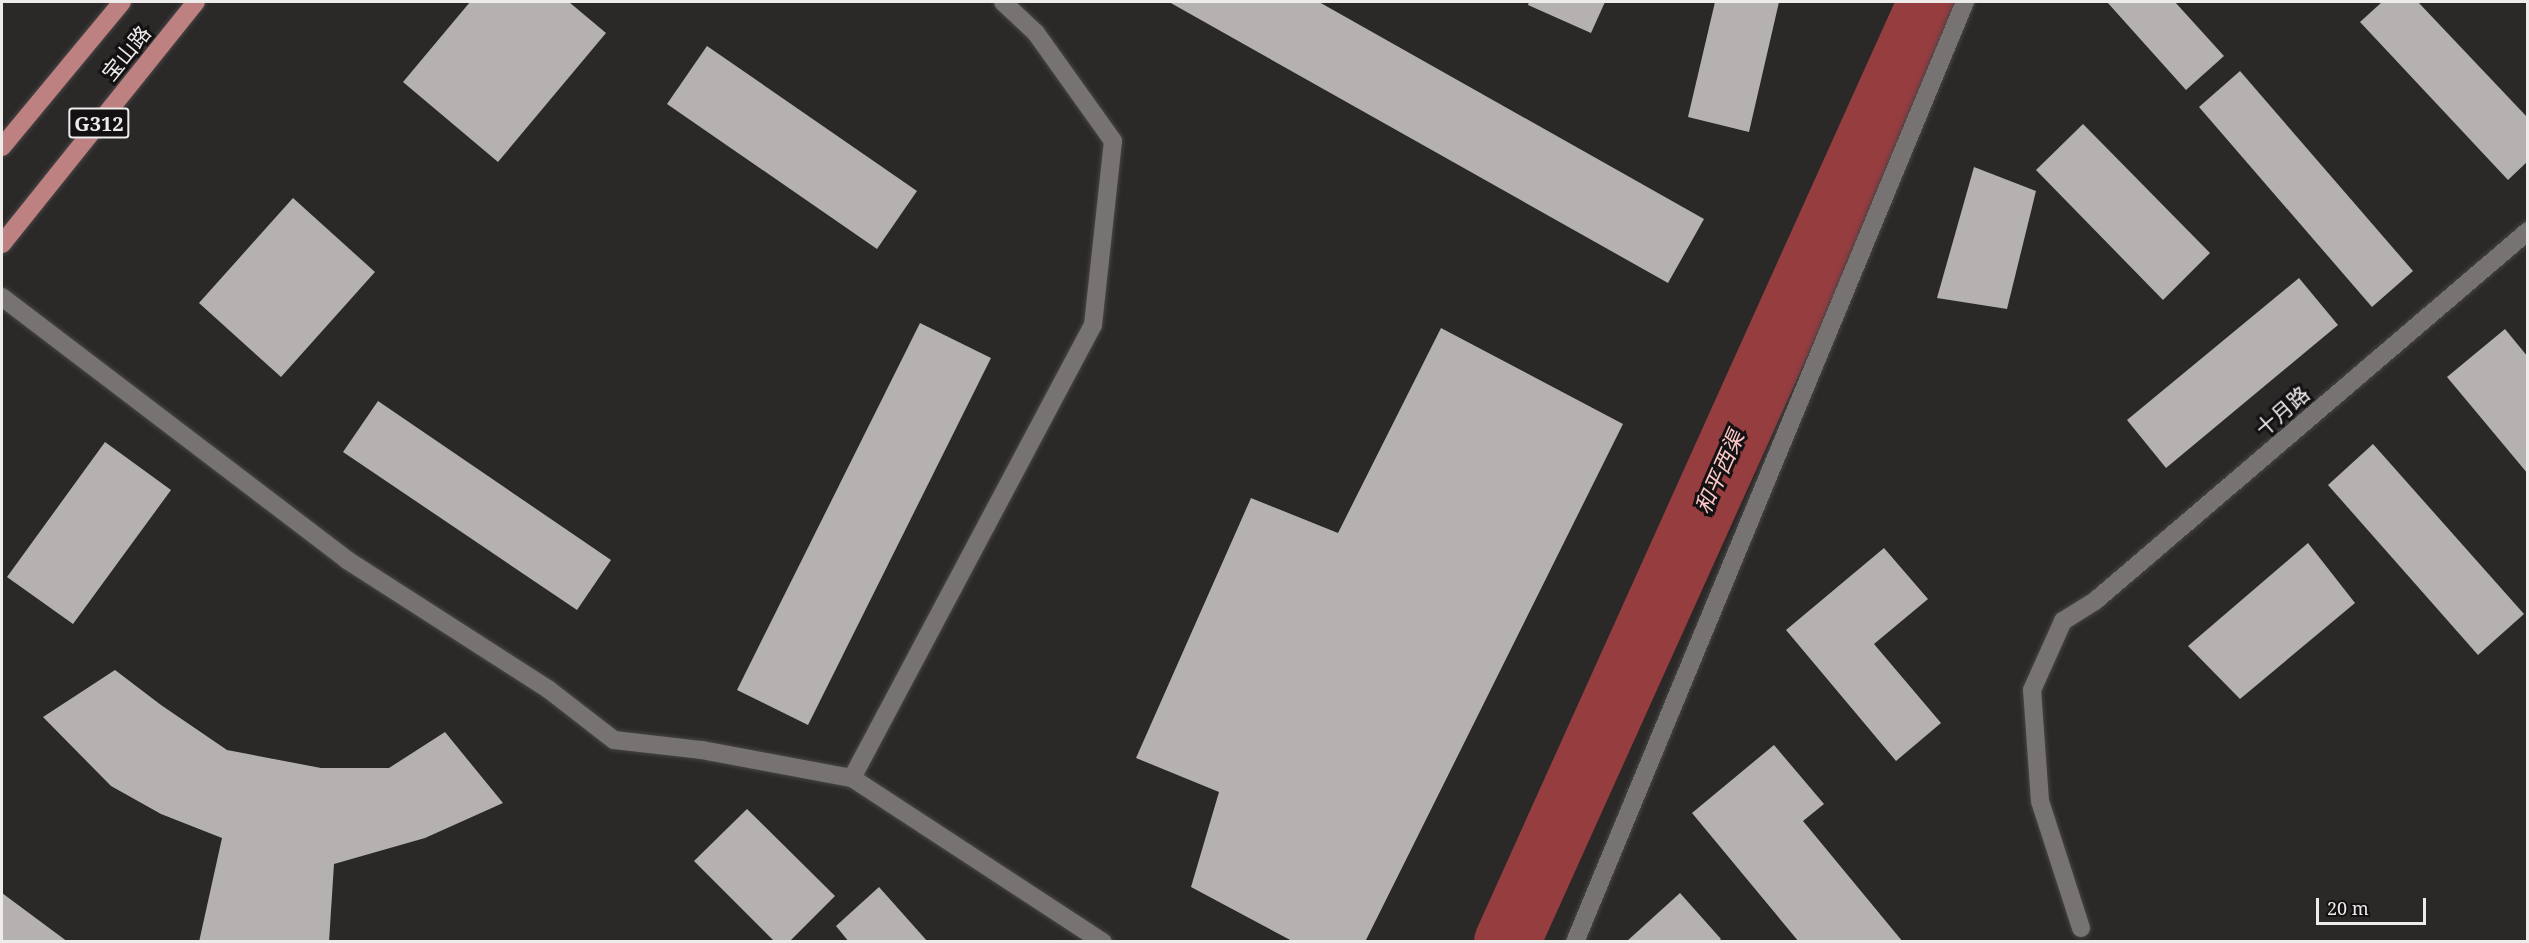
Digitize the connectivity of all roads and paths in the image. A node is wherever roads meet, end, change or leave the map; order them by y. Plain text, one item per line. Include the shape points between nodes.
1 (122, 2) edge
2 (196, 2) edge
3 (1003, 2) edge
4 (1965, 2) edge
5 (2, 147) edge
6 (2528, 231) edge
7 (2, 244) edge
8 (2, 297) edge
9 (852, 778) junction
10 (2081, 928) dead end
11 (1103, 942) edge
12 (1575, 942) edge

1 - 5 main road, 宝山路 / G312
2 - 7 main road, 宝山路 / G312
3 - 9 street via 1036,33 1113,141 1093,325
4 - 12 street
6 - 10 street, 十月路 via 2095,601 2063,621 2032,690 2040,801
8 - 9 street via 347,560 548,689 614,740 702,750
9 - 11 street

